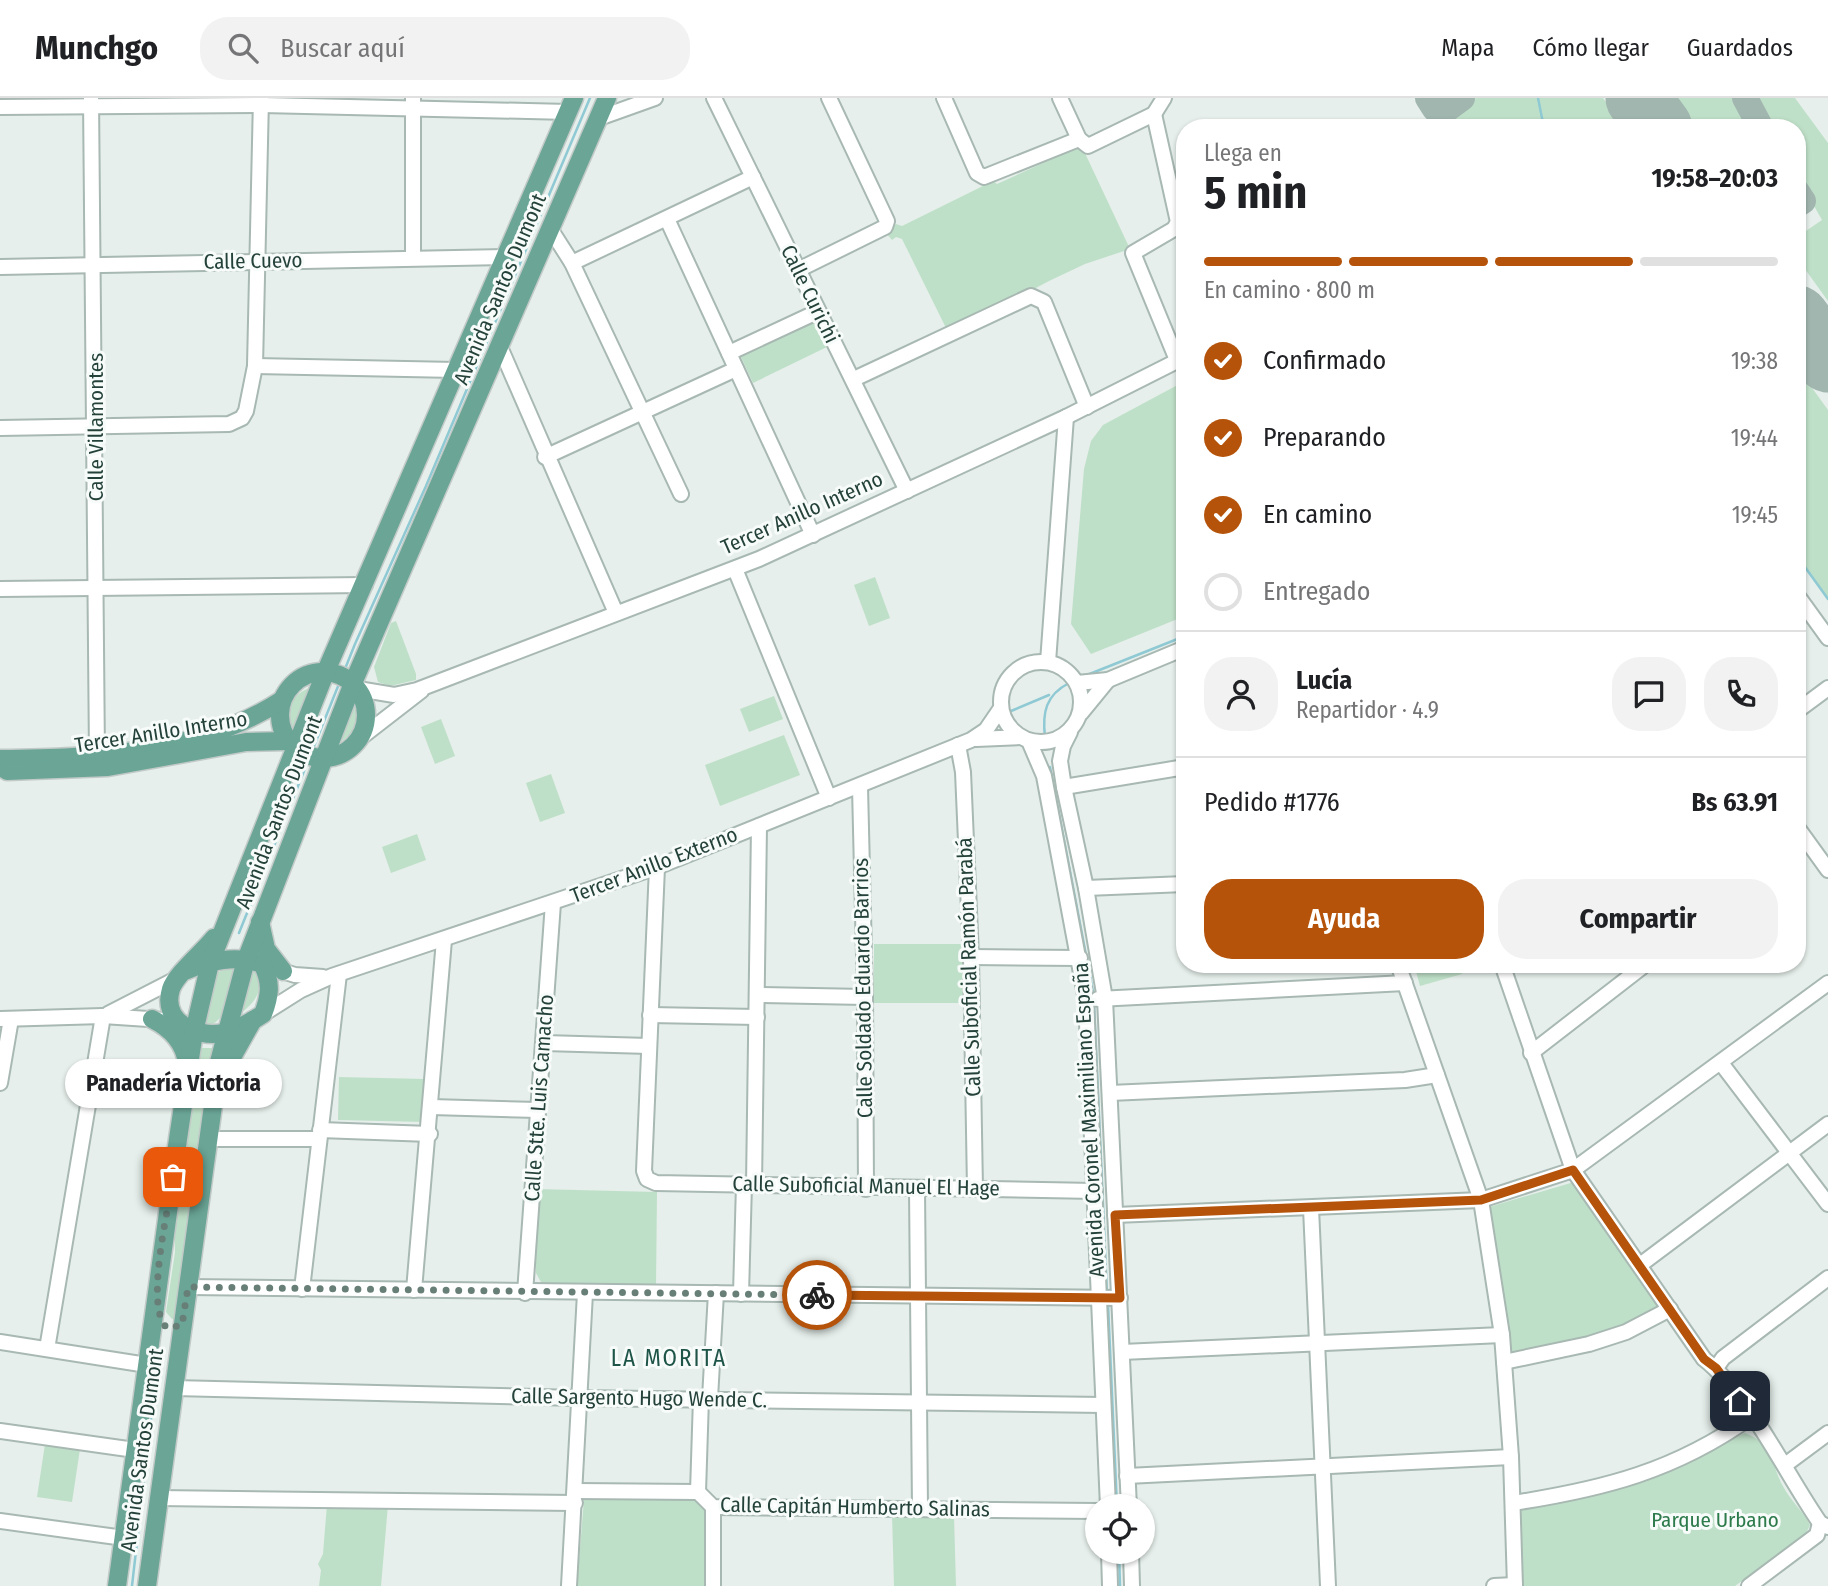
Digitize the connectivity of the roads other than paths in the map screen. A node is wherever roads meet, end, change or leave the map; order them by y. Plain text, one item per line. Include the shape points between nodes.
1 (607, 98) edge
2 (655, 98) edge
3 (714, 98) edge
4 (829, 98) edge
5 (944, 98) edge
6 (1060, 98) edge
7 (1164, 98) edge
8 (261, 101) edge
9 (92, 102) edge
10 (413, 103) edge
11 (572, 105) edge
12 (0, 107) edge
13 (1154, 114) junction
14 (599, 118) junction
15 (1083, 143) junction
16 (753, 177) junction
17 (1176, 213) edge
18 (667, 219) junction
19 (1176, 226) edge
20 (551, 230) junction
21 (529, 243) junction
22 (413, 257) junction
23 (505, 257) junction
24 (256, 261) junction
25 (572, 263) junction
26 (93, 265) junction
27 (0, 267) edge
28 (798, 270) junction
29 (817, 312) junction
30 (500, 347) junction
31 (1176, 348) edge
32 (729, 353) junction
33 (1176, 362) edge
34 (255, 366) junction
35 (736, 369) junction
36 (456, 370) junction
37 (854, 379) junction
38 (1087, 407) junction
39 (642, 413) junction
40 (1066, 418) junction
41 (97, 426) junction
42 (0, 428) edge
43 (545, 457) junction
44 (907, 491) junction
45 (681, 494) dead end
46 (813, 535) junction
47 (735, 569) junction
48 (365, 584) junction
49 (96, 587) junction
50 (0, 589) edge
51 (1806, 607) edge
52 (616, 614) junction
53 (351, 615) junction
54 (1828, 638) edge
55 (1176, 652) edge
56 (1048, 662) junction
57 (344, 679) junction
58 (1108, 680) junction
59 (293, 682) junction
60 (1077, 683) junction
61 (427, 685) junction
62 (1828, 688) edge
63 (282, 700) junction
64 (1806, 704) edge
65 (1001, 708) junction
66 (1081, 713) junction
67 (229, 729) junction
68 (1070, 732) junction
69 (1025, 739) junction
70 (356, 742) junction
71 (965, 743) junction
72 (305, 751) junction
73 (183, 755) junction
74 (97, 756) junction
75 (56, 758) junction
76 (0, 759) edge
77 (1176, 768) edge
78 (70, 770) junction
79 (0, 771) edge
80 (26, 771) junction
81 (860, 787) junction
82 (1063, 787) junction
83 (829, 799) junction
84 (301, 815) junction
85 (758, 826) junction
86 (1806, 848) edge
87 (657, 867) junction
88 (1828, 870) edge
89 (1176, 884) edge
90 (1086, 888) junction
91 (553, 903) junction
92 (260, 922) junction
93 (224, 925) junction
94 (444, 940) junction
95 (971, 957) junction
96 (1080, 958) junction
97 (249, 961) junction
98 (214, 962) junction
99 (283, 971) junction
100 (1401, 973) edge
101 (1505, 973) edge
102 (1634, 973) edge
103 (181, 974) junction
104 (335, 975) junction
105 (1828, 983) edge
106 (1405, 984) junction
107 (757, 995) junction
108 (865, 997) junction
109 (1095, 999) junction
110 (650, 1015) junction
111 (103, 1016) junction
112 (258, 1017) junction
113 (757, 1017) junction
114 (6, 1019) edge
115 (152, 1019) junction
116 (187, 1027) junction
117 (224, 1033) junction
118 (544, 1043) junction
119 (649, 1046) junction
120 (1531, 1053) junction
121 (1721, 1063) junction
122 (1437, 1075) junction
123 (188, 1076) junction
124 (0, 1083) edge
125 (215, 1091) junction
126 (1110, 1093) junction
127 (431, 1107) junction
128 (538, 1110) junction
129 (1828, 1124) edge
130 (430, 1134) junction
131 (319, 1135) junction
132 (209, 1139) junction
133 (1788, 1152) junction
134 (1573, 1170) junction
135 (749, 1184) junction
136 (866, 1189) junction
137 (916, 1189) junction
138 (975, 1189) junction
139 (1095, 1191) junction
140 (1481, 1200) junction
141 (1828, 1204) edge
142 (1311, 1209) junction
143 (1115, 1215) junction
144 (1640, 1265) junction
145 (1828, 1278) edge
146 (157, 1285) junction
147 (188, 1287) junction
148 (302, 1289) junction
149 (414, 1290) junction
150 (525, 1293) junction
151 (584, 1293) junction
152 (716, 1293) junction
153 (741, 1294) junction
154 (916, 1296) junction
155 (1108, 1297) junction
156 (1670, 1309) junction
157 (182, 1325) junction
158 (1502, 1335) junction
159 (150, 1336) junction
160 (0, 1342) edge
161 (1317, 1344) junction
162 (47, 1349) junction
163 (1122, 1352) junction
164 (1504, 1362) junction
165 (147, 1365) junction
166 (1716, 1368) junction
167 (175, 1380) junction
168 (578, 1398) junction
169 (706, 1398) junction
170 (919, 1402) junction
171 (1103, 1405) junction
172 (1752, 1417) junction
173 (0, 1431) edge
174 (1828, 1433) edge
175 (135, 1450) junction
176 (1511, 1457) junction
177 (1322, 1465) junction
178 (1785, 1465) junction
179 (1127, 1476) junction
180 (698, 1492) junction
181 (1107, 1494) edge
182 (1128, 1494) edge
183 (575, 1497) junction
184 (158, 1498) junction
185 (1513, 1503) junction
186 (713, 1507) junction
187 (920, 1508) junction
188 (1085, 1511) edge
189 (0, 1521) edge
190 (1824, 1525) edge
191 (124, 1538) junction
192 (1109, 1564) edge
193 (1131, 1564) edge
194 (117, 1586) edge
195 (147, 1586) edge
196 (569, 1586) edge
197 (713, 1586) edge
198 (1110, 1586) edge
199 (1132, 1586) edge
200 (1328, 1586) edge
201 (1494, 1586) edge
202 (1515, 1586) edge
203 (1749, 1586) edge

1 - 14 main road, Avenida Santos Dumont
2 - 14 street
3 - 16 street, Calle Curichi
4 - 28 street via 886,214 885,227
5 - 15 street via 977,173 984,177
6 - 15 street
7 - 13 street
8 - 9 street
8 - 10 street
8 - 24 street
9 - 12 street
9 - 26 street, Calle Villamontes
10 - 11 street
10 - 22 street
11 - 21 main road, Avenida Santos Dumont
13 - 15 street
13 - 17 street
14 - 20 main road, Avenida Santos Dumont
16 - 18 street
16 - 28 street, Calle Curichi
18 - 25 street
18 - 32 street
19 - 31 street via 1136,249 1135,257
20 - 21 main road, Avenida Santos Dumont
20 - 25 street
21 - 23 main road, Avenida Santos Dumont
21 - 30 main road, Avenida Santos Dumont
22 - 23 street, Calle Cuevo
22 - 24 street, Calle Cuevo
23 - 36 main road, Avenida Santos Dumont
24 - 26 street, Calle Cuevo
24 - 34 street
25 - 39 street
26 - 27 street, Calle Cuevo
26 - 41 street, Calle Villamontes
28 - 29 street, Calle Curichi
29 - 32 street
29 - 37 street, Calle Curichi
30 - 43 street
30 - 57 main road, Avenida Santos Dumont
32 - 35 street
33 - 38 street, Tercer Anillo Interno
34 - 36 street
34 - 41 street via 246,411 229,424
35 - 39 street
35 - 46 street
36 - 48 main road, Avenida Santos Dumont
37 - 38 street via 1031,296 1044,302
37 - 44 street, Calle Curichi
38 - 40 street, Tercer Anillo Interno
39 - 43 street
39 - 45 street
40 - 44 street, Tercer Anillo Interno
40 - 56 street
41 - 42 street
41 - 49 street, Calle Villamontes
43 - 52 street
44 - 46 street, Tercer Anillo Interno
46 - 47 street, Tercer Anillo Interno
47 - 52 street, Tercer Anillo Interno
47 - 83 street
48 - 49 street
48 - 53 main road, Avenida Santos Dumont
49 - 50 street
49 - 74 street, Calle Villamontes
51 - 54 street
52 - 61 street, Tercer Anillo Interno
53 - 57 main road, Avenida Santos Dumont
53 - 59 main road
55 - 58 street
56 - 60 street via 1065,669
56 - 65 street via 1023,666 1013,673 1005,683
57 - 59 main road via 303,676
57 - 61 street, Tercer Anillo Interno via 394,695
57 - 70 main road via 366,714
57 - 72 main road, Avenida Santos Dumont
57 - 72 main road, Avenida Santos Dumont
58 - 60 street
58 - 66 street
59 - 63 main road
60 - 66 street
61 - 70 street, Tercer Anillo Interno
62 - 64 street
63 - 67 main road, Tercer Anillo Interno
63 - 72 main road via 279,721
65 - 69 street via 1012,729
65 - 71 street, Tercer Anillo Externo via 986,730
66 - 68 street
67 - 73 main road via 232,739
67 - 74 main road, Tercer Anillo Interno via 183,742
68 - 69 street via 1051,741
68 - 82 street, Avenida Coronel Maximiliano España via 1060,761
69 - 71 street, Tercer Anillo Externo
69 - 96 street, Avenida Coronel Maximiliano España via 1044,776
70 - 72 main road via 338,755
70 - 84 main road
71 - 81 street, Tercer Anillo Externo
71 - 95 street, Calle Suboficial Ramón Parabá
72 - 73 main road, Tercer Anillo Interno via 253,741
72 - 84 main road, Avenida Santos Dumont
72 - 93 main road, Avenida Santos Dumont
73 - 78 main road, Tercer Anillo Interno
74 - 75 main road, Tercer Anillo Interno
74 - 78 main road via 72,761
75 - 76 main road, Tercer Anillo Interno
75 - 80 main road via 52,767
77 - 82 street
78 - 80 main road, Tercer Anillo Interno
79 - 80 main road, Tercer Anillo Interno
81 - 83 street, Tercer Anillo Externo
81 - 108 street, Calle Soldado Eduardo Barrios
82 - 90 street, Avenida Coronel Maximiliano España
83 - 85 street, Tercer Anillo Externo
84 - 92 main road, Avenida Santos Dumont
85 - 87 street, Tercer Anillo Externo
85 - 107 street
86 - 88 street
87 - 91 street, Tercer Anillo Externo
87 - 110 street
89 - 90 street
90 - 109 street, Avenida Coronel Maximiliano España
91 - 94 street, Tercer Anillo Externo
91 - 118 street, Calle Stte. Luis Camacho
92 - 97 main road, Avenida Santos Dumont
92 - 99 main road via 266,949
93 - 98 main road, Avenida Santos Dumont
93 - 103 main road
94 - 104 street, Tercer Anillo Externo
94 - 127 street
95 - 96 street
95 - 138 street, Calle Suboficial Ramón Parabá
96 - 109 street, Avenida Coronel Maximiliano España
97 - 98 main road
97 - 99 street, Tercer Anillo Externo
97 - 112 main road via 269,982 269,999
97 - 117 main road, Avenida Santos Dumont
98 - 103 main road
98 - 116 main road, Avenida Santos Dumont
99 - 104 street, Tercer Anillo Externo via 307,977
100 - 106 street
101 - 120 street
102 - 120 street
103 - 111 street
103 - 116 main road via 170,997 172,1011
104 - 112 street, Tercer Anillo Externo
104 - 131 street
105 - 121 street
106 - 109 street
106 - 122 street
107 - 108 street
107 - 113 street
108 - 136 street, Calle Soldado Eduardo Barrios
109 - 126 street, Avenida Coronel Maximiliano España
109 - 139 street, Avenida Coronel Maximiliano España
110 - 113 street
110 - 119 street
111 - 114 street
111 - 115 street
111 - 162 street
112 - 117 main road
112 - 125 main road
113 - 135 street
114 - 124 street
115 - 116 street
115 - 123 main road via 179,1040
116 - 117 main road
116 - 123 main road, Avenida Santos Dumont
117 - 125 main road, Avenida Santos Dumont
118 - 119 street
118 - 128 street, Calle Stte. Luis Camacho
119 - 135 street, Calle Suboficial Manuel El Hage via 647,1178 656,1183
120 - 134 street
121 - 133 street
121 - 134 street
122 - 126 street
122 - 140 street
123 - 146 main road, Avenida Santos Dumont
125 - 132 main road, Avenida Santos Dumont
126 - 143 street, Avenida Coronel Maximiliano España
127 - 128 street
127 - 130 street
128 - 150 street, Calle Stte. Luis Camacho
129 - 133 street
130 - 131 street
130 - 149 street
131 - 132 street
131 - 148 street
132 - 147 main road, Avenida Santos Dumont
133 - 141 street
133 - 144 street
134 - 140 street
134 - 144 street
135 - 136 street, Calle Suboficial Manuel El Hage
135 - 153 street
136 - 137 street, Calle Suboficial Manuel El Hage
137 - 138 street, Calle Suboficial Manuel El Hage
137 - 154 street
138 - 139 street, Calle Suboficial Manuel El Hage
139 - 155 street, Avenida Coronel Maximiliano España
140 - 142 street
140 - 158 street
142 - 143 street
142 - 161 street
143 - 155 street, Avenida Coronel Maximiliano España
144 - 156 street
145 - 166 street
146 - 157 main road via 163,1326
146 - 159 main road, Avenida Santos Dumont
147 - 148 street
147 - 157 main road, Avenida Santos Dumont
148 - 149 street
149 - 150 street
150 - 151 street
151 - 152 street
151 - 168 street
152 - 153 street
152 - 169 street
153 - 154 street
154 - 155 street
154 - 170 street
155 - 163 street, Avenida Coronel Maximiliano España
155 - 171 street, Avenida Coronel Maximiliano España
156 - 164 street via 1626,1332 1589,1344
156 - 166 street via 1704,1359
157 - 167 main road, Avenida Santos Dumont
158 - 161 street
158 - 164 street
159 - 165 main road, Avenida Santos Dumont
159 - 167 main road via 163,1332 171,1336
160 - 162 street
161 - 163 street
161 - 177 street
162 - 165 street
163 - 179 street, Avenida Coronel Maximiliano España
164 - 176 street
165 - 175 main road, Avenida Santos Dumont
166 - 172 street
167 - 168 street, Calle Sargento Hugo Wende C.
167 - 184 main road, Avenida Santos Dumont
168 - 169 street, Calle Sargento Hugo Wende C.
168 - 183 street
169 - 170 street, Calle Sargento Hugo Wende C.
169 - 180 street
170 - 171 street, Calle Sargento Hugo Wende C.
170 - 187 street
171 - 181 street, Avenida Coronel Maximiliano España
172 - 178 street
172 - 185 street via 1679,1461 1597,1490
173 - 175 street
174 - 178 street
175 - 191 main road, Avenida Santos Dumont
176 - 177 street
176 - 185 street
177 - 179 street
177 - 200 street
178 - 190 street via 1787,1475
179 - 182 street, Avenida Coronel Maximiliano España
180 - 183 street, Calle Capitán Humberto Salinas
180 - 186 street, Calle Capitán Humberto Salinas
183 - 184 street, Calle Capitán Humberto Salinas
183 - 196 street
184 - 195 main road, Avenida Santos Dumont
185 - 202 street
186 - 187 street, Calle Capitán Humberto Salinas
186 - 197 street
187 - 188 street, Calle Capitán Humberto Salinas
189 - 191 street
190 - 203 street
191 - 194 main road, Avenida Santos Dumont
192 - 198 street
193 - 199 street
201 - 202 street

